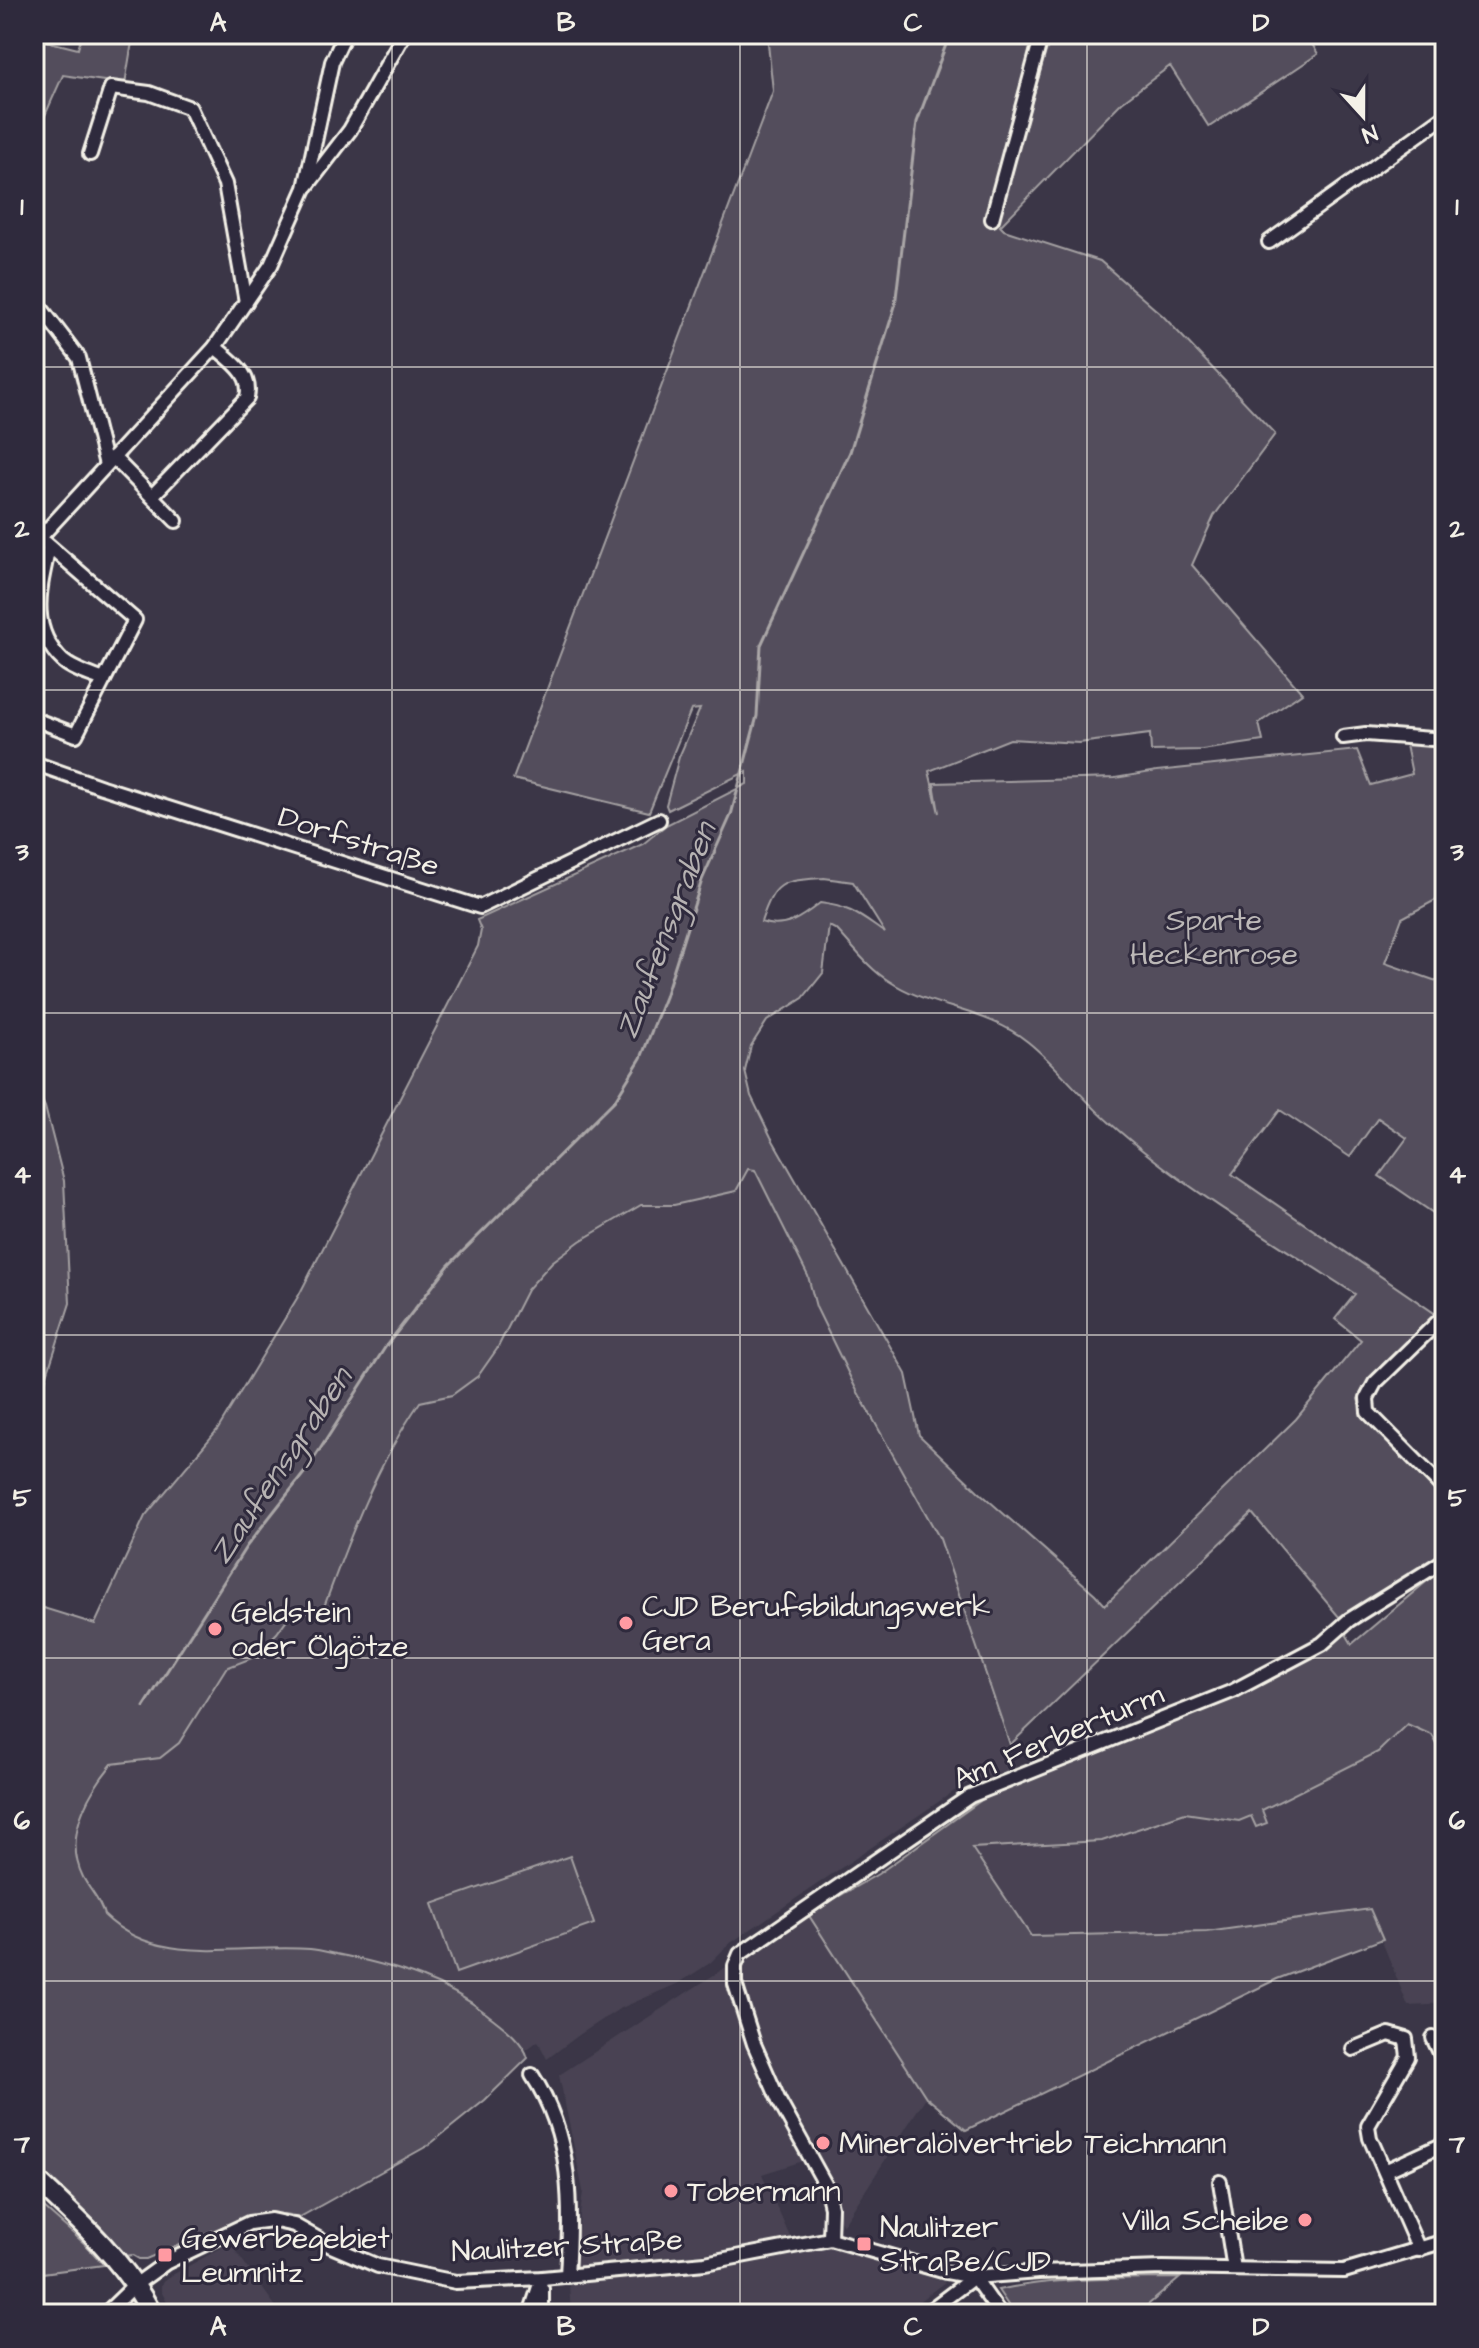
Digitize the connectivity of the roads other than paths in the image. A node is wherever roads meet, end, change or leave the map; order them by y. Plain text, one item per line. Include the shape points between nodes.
1 (345, 34) edge
2 (404, 34) edge
3 (1042, 34) edge
4 (1445, 116) edge
5 (90, 154) dead end
6 (305, 188) junction
7 (992, 219) dead end
8 (1269, 242) dead end
9 (34, 299) edge
10 (246, 302) junction
11 (215, 347) junction
12 (110, 461) junction
13 (152, 496) junction
14 (176, 521) dead end
15 (42, 543) edge
16 (104, 680) junction
17 (34, 719) edge
18 (1343, 737) dead end
19 (1445, 740) edge
20 (34, 763) edge
21 (659, 820) dead end
22 (1445, 1315) edge
23 (1445, 1490) edge
24 (1445, 1560) edge
25 (1433, 2038) dead end
26 (1353, 2049) dead end
27 (1445, 2063) edge
28 (532, 2075) dead end
29 (1444, 2144) edge
30 (1385, 2171) junction
31 (34, 2178) edge
32 (1220, 2182) dead end
33 (830, 2239) junction
34 (1445, 2241) edge
35 (1419, 2250) junction
36 (1234, 2269) junction
37 (567, 2276) junction
38 (974, 2277) junction
39 (542, 2278) junction
40 (135, 2285) junction
41 (105, 2314) edge
42 (152, 2314) edge
43 (530, 2314) edge
44 (542, 2314) edge
45 (925, 2314) edge
46 (1000, 2314) edge

1 - 6 street via 332,62
2 - 6 street via 350,130
3 - 7 street
4 - 8 street
5 - 10 street via 111,88 149,93 190,108 225,184
6 - 10 street via 271,265
9 - 12 street via 79,358
10 - 11 street
11 - 12 street
11 - 13 street via 241,370 250,388 247,398
12 - 13 street
12 - 15 street
13 - 14 street
15 - 16 street via 38,608 47,641 65,663
15 - 16 street via 135,620
16 - 17 street via 76,735
18 - 19 street
20 - 21 street, Dorfstraße via 480,907
22 - 23 street via 1375,1383 1367,1398 1368,1412
24 - 33 street, Am Ferberturm via 1349,1620 1322,1644 1233,1691 970,1796 740,1954 735,1984 779,2101 826,2186
25 - 27 street
26 - 30 street via 1389,2034 1406,2039 1409,2047 1368,2126
28 - 37 street via 551,2115 569,2177
29 - 30 street
30 - 35 street
31 - 40 main road via 113,2255
32 - 36 street
33 - 37 street, Naulitzer Straße via 705,2263
33 - 38 street, Naulitzer Straße
34 - 35 street
35 - 36 street via 1344,2271
36 - 38 street
37 - 39 street, Naulitzer Straße
38 - 45 street
38 - 46 street
39 - 40 street, Naulitzer Straße via 456,2282 378,2266 294,2225 271,2220 218,2237
39 - 43 street
39 - 44 street
40 - 41 street, Naulitzer Straße
40 - 42 main road

